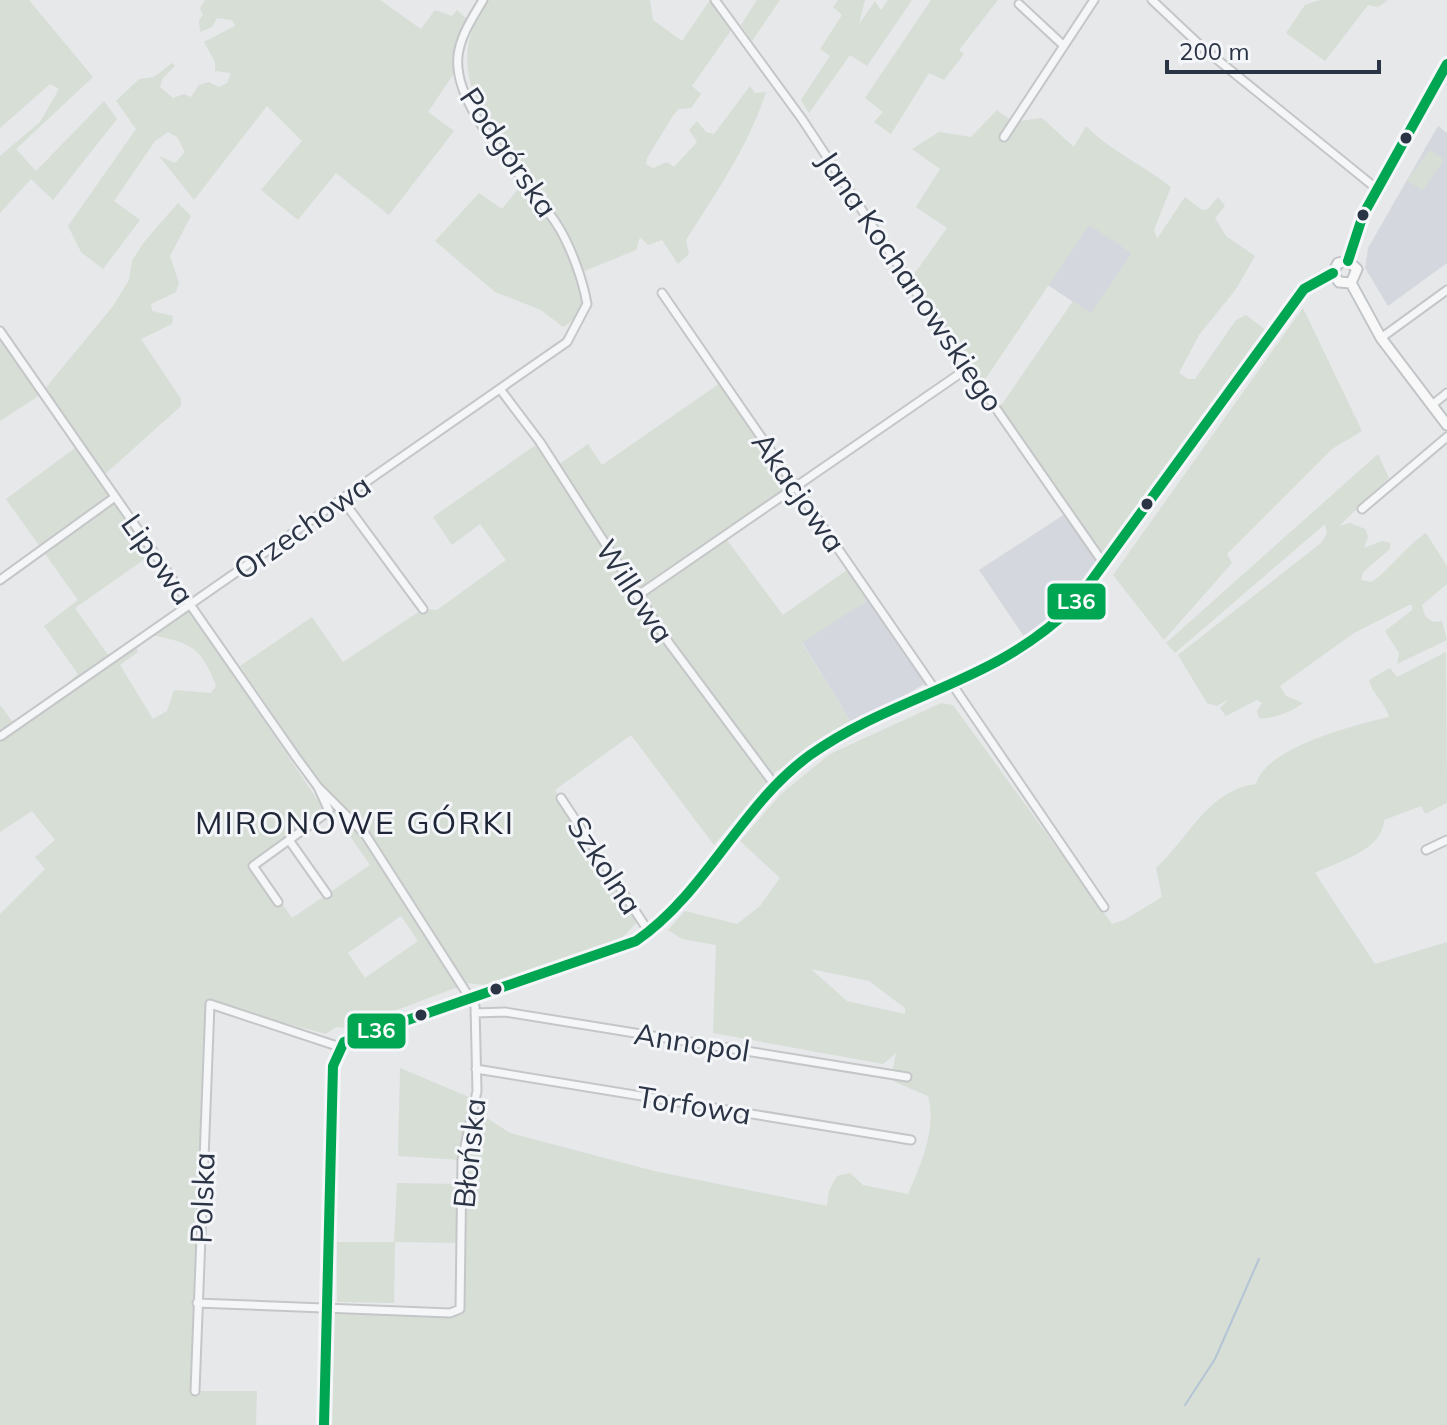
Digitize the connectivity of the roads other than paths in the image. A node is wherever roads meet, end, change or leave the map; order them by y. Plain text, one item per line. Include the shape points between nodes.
1 (483, 0) edge
2 (715, 0) edge
3 (1094, 0) edge
4 (1152, 0) edge
5 (1019, 4) dead end
6 (1063, 45) junction
7 (1447, 64) edge
8 (1004, 137) dead end
9 (1377, 189) junction
10 (1348, 261) junction
11 (1333, 273) junction
12 (1351, 283) junction
13 (1447, 290) edge
14 (662, 293) dead end
15 (587, 304) joint
16 (0, 331) edge
17 (1381, 338) junction
18 (968, 368) junction
19 (500, 389) junction
20 (1447, 393) edge
21 (1432, 405) junction
22 (1447, 425) edge
23 (1447, 437) edge
24 (796, 487) junction
25 (115, 497) junction
26 (342, 499) junction
27 (1362, 509) dead end
28 (1104, 564) junction
29 (0, 580) edge
30 (637, 596) junction
31 (190, 605) junction
32 (423, 609) dead end
33 (952, 684) junction
34 (936, 691) junction
35 (1, 736) edge
36 (318, 787) junction
37 (777, 788) junction
38 (561, 798) dead end
39 (289, 840) junction
40 (1447, 840) edge
41 (1426, 850) dead end
42 (327, 894) dead end
43 (278, 902) dead end
44 (1104, 907) dead end
45 (649, 932) junction
46 (471, 997) junction
47 (475, 1013) junction
48 (340, 1047) junction
49 (476, 1069) junction
50 (907, 1077) dead end
51 (911, 1140) dead end
52 (197, 1303) junction
53 (327, 1308) junction
54 (195, 1391) dead end
55 (324, 1425) edge

1 - 15 street, Podgórska via 462,39 462,89 562,232
2 - 18 street, Jana Kochanowskiego via 802,119
3 - 6 street
4 - 9 street via 1191,38
5 - 6 street
6 - 8 street
7 - 9 main road
9 - 10 main road
10 - 11 main road via 1338,263
10 - 12 main road via 1357,269
11 - 12 main road via 1339,282
11 - 28 street via 1304,289
12 - 17 main road
13 - 17 street
14 - 24 street, Akacjowa
15 - 19 street, Orzechowa via 561,348
16 - 25 street, Lipowa
17 - 21 main road
18 - 24 street
18 - 28 street, Jana Kochanowskiego
19 - 26 street, Orzechowa
19 - 30 street, Willowa via 540,442
20 - 21 street
21 - 22 main road
23 - 27 street
24 - 30 street
24 - 34 street, Akacjowa
25 - 29 street
25 - 31 street, Lipowa
26 - 31 street, Orzechowa
26 - 32 street
28 - 33 street via 1045,635
30 - 37 street, Willowa
31 - 35 street, Orzechowa
31 - 36 street, Lipowa
33 - 34 street
33 - 44 street
34 - 37 street via 824,746
36 - 39 street, Lipowa via 329,811
36 - 46 street, Lipowa via 365,834
37 - 45 street
38 - 45 street, Szkolna
39 - 42 street
39 - 43 street via 253,866
40 - 41 street
45 - 46 street via 624,946
46 - 47 street, Błońska
46 - 48 street via 351,1038
47 - 49 street, Błońska
47 - 50 street, Annopol via 505,1012
48 - 52 street, Polska via 210,1004
48 - 53 street via 333,1066
49 - 51 street, Torfowa
49 - 53 street, Błońska via 477,1091 462,1160 460,1309 450,1313
52 - 53 street
52 - 54 street, Polska
53 - 55 street

